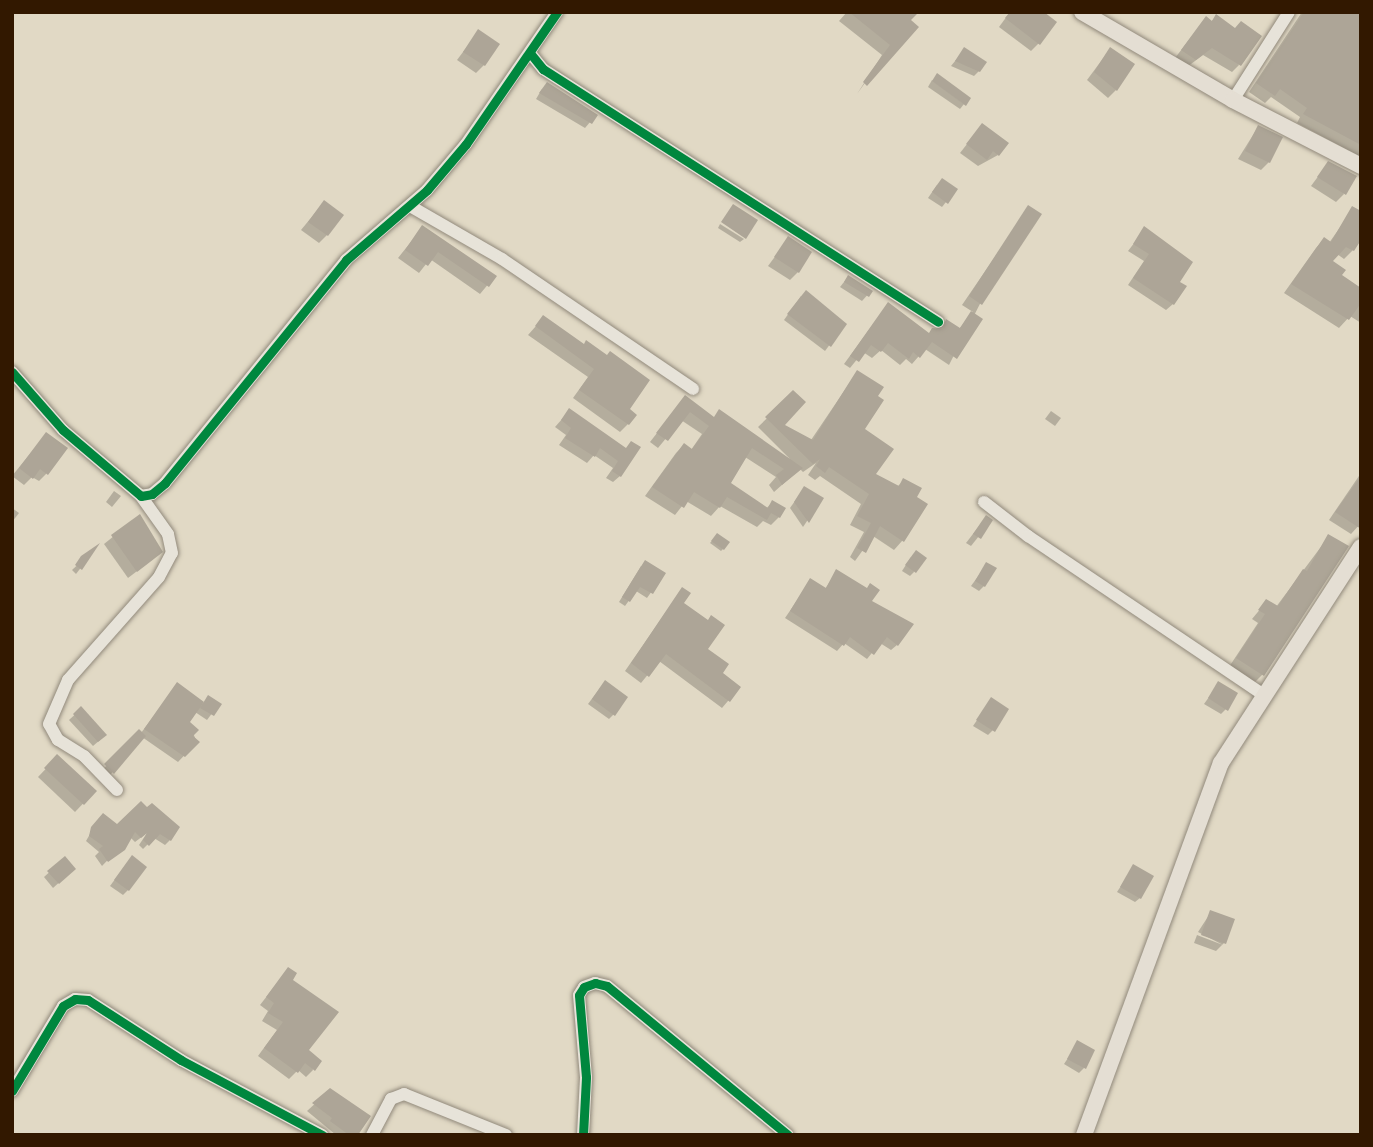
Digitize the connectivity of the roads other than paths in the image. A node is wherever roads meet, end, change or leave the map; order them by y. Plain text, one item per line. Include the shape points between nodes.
1 (557, 12) edge
2 (1082, 12) edge
3 (1290, 12) edge
4 (530, 53) junction
5 (1233, 100) junction
6 (1361, 166) edge
7 (410, 206) junction
8 (938, 322) dead end
9 (15, 379) edge
10 (693, 389) dead end
11 (141, 496) junction
12 (984, 502) dead end
13 (1361, 547) edge
14 (1264, 695) junction
15 (117, 790) dead end
16 (12, 1091) edge
17 (322, 1135) edge
18 (372, 1135) edge
19 (506, 1135) edge
20 (583, 1135) edge
21 (788, 1135) edge
22 (1084, 1135) edge

1 - 4 street
2 - 5 main road
3 - 5 street
4 - 7 street via 466,144
4 - 8 street via 543,69
5 - 6 main road
7 - 10 street via 502,260
7 - 11 street via 346,260 165,483
9 - 11 street via 63,430
11 - 15 street via 168,534 172,553 159,577 68,680 54,702 49,724 58,740 84,756
12 - 14 street
13 - 14 main road
14 - 22 main road via 1210,786
16 - 17 street via 63,1006 75,999 88,1000 181,1060
18 - 19 street via 391,1098 404,1094
20 - 21 street via 586,1077 579,995 595,983 607,986

